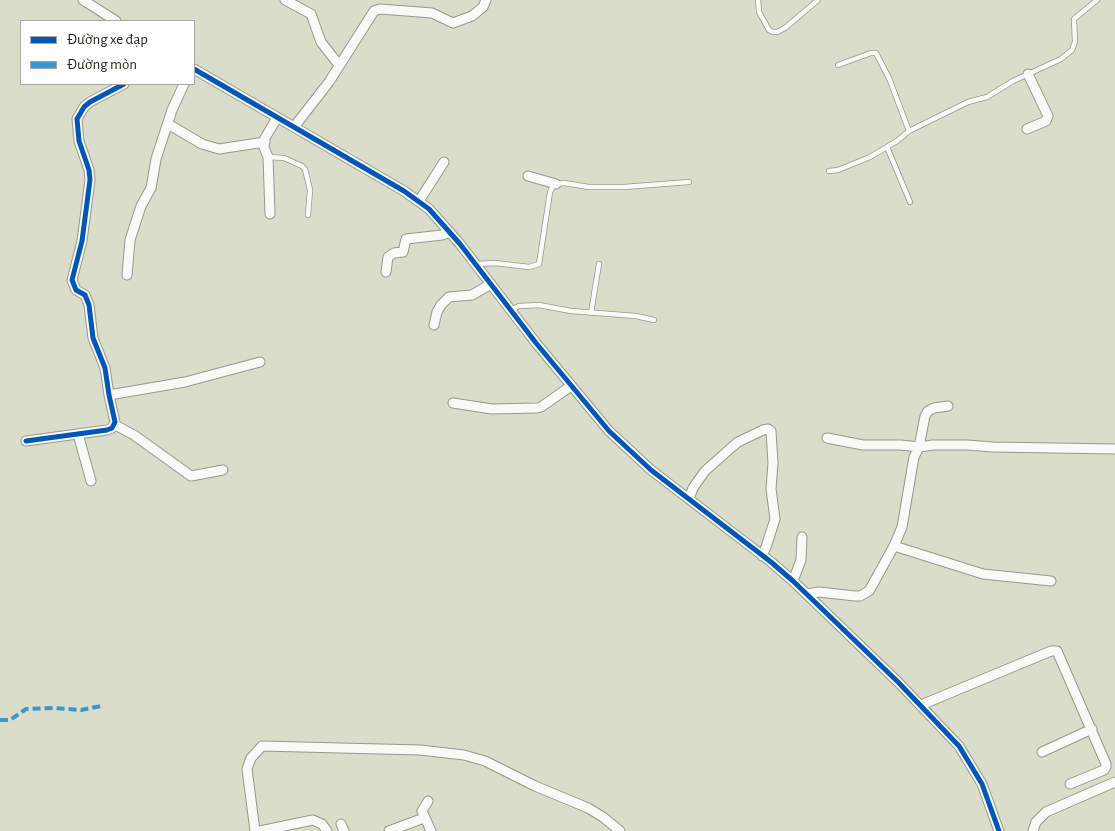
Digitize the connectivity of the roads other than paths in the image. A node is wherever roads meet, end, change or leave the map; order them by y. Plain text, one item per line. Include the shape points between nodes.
1 (83, 0) edge
2 (285, 0) edge
3 (486, 0) edge
4 (758, 0) edge
5 (818, 0) edge
6 (1097, 0) edge
7 (114, 20) edge
8 (339, 65) junction
9 (838, 65) dead end
10 (195, 70) edge
11 (1028, 74) junction
12 (122, 85) edge
13 (184, 85) edge
14 (277, 118) junction
15 (168, 124) junction
16 (294, 127) junction
17 (1027, 129) dead end
18 (909, 131) junction
19 (264, 142) junction
20 (887, 147) junction
21 (268, 157) junction
22 (444, 162) dead end
23 (829, 172) dead end
24 (528, 176) dead end
25 (689, 182) dead end
26 (556, 184) junction
27 (419, 201) junction
28 (910, 202) dead end
29 (270, 214) dead end
30 (308, 215) dead end
31 (450, 232) junction
32 (476, 264) junction
33 (599, 264) dead end
34 (386, 272) dead end
35 (127, 276) dead end
36 (491, 284) junction
37 (511, 310) junction
38 (591, 313) junction
39 (654, 320) dead end
40 (434, 325) dead end
41 (260, 362) dead end
42 (571, 386) junction
43 (109, 395) junction
44 (453, 403) dead end
45 (948, 406) dead end
46 (114, 425) junction
47 (78, 434) junction
48 (828, 438) dead end
49 (26, 441) dead end
50 (918, 447) junction
51 (1115, 450) edge
52 (223, 470) dead end
53 (91, 480) dead end
54 (689, 499) junction
55 (802, 537) dead end
56 (894, 546) junction
57 (762, 556) junction
58 (1051, 581) dead end
59 (792, 582) junction
60 (807, 594) junction
61 (921, 705) junction
62 (1092, 729) junction
63 (1042, 752) dead end
64 (1115, 782) edge
65 (1070, 784) dead end
66 (428, 801) dead end
67 (424, 818) junction
68 (255, 831) edge
69 (260, 831) edge
70 (326, 831) edge
71 (389, 831) edge
72 (431, 831) edge
73 (620, 831) edge
74 (999, 831) edge
75 (1034, 831) edge

1 - 7 street
2 - 8 street via 311,14 321,42
3 - 8 street via 472,16 453,23 432,13 380,9 370,16
4 - 5 lane via 759,12 769,30 778,32
6 - 11 lane via 1074,20 1075,42 1068,54
8 - 16 street
9 - 18 lane via 876,53
10 - 14 street
11 - 17 street via 1048,116 1046,121
11 - 18 lane via 987,97 968,102
12 - 43 street via 84,107 77,119 79,141 90,180 72,280 76,290 85,295 90,305 93,338 105,368
13 - 15 street
14 - 16 street
14 - 19 street
15 - 19 street via 202,144 218,149
15 - 35 street via 156,159 151,188 141,206 130,240
16 - 27 street
18 - 20 lane
19 - 21 street
20 - 23 lane via 851,166
20 - 28 lane
21 - 29 street
21 - 30 lane via 284,158 302,166 310,190
22 - 27 street
24 - 26 street
25 - 26 lane via 624,188
26 - 32 lane via 550,192 538,264 529,267
27 - 31 street
31 - 32 street
31 - 34 street via 406,239 403,252 388,257
32 - 36 street
33 - 38 lane
36 - 37 street
36 - 40 street via 472,295 449,297 437,312
37 - 38 lane via 519,306 539,305
37 - 42 street
38 - 39 lane
41 - 43 street via 185,382
42 - 44 street via 537,408 492,409
42 - 54 street via 631,453
43 - 46 street
45 - 50 street via 928,411
46 - 47 street via 107,430
46 - 52 street via 134,435 191,476
47 - 49 street
47 - 53 street
48 - 50 street via 863,445
50 - 51 street via 967,445
50 - 56 street via 902,527
54 - 57 street
54 - 57 street via 705,471 738,442 763,430 772,431 771,489 775,519
55 - 59 street via 801,560
56 - 58 street via 983,574
56 - 60 street via 869,591 862,595
57 - 59 street
59 - 60 street
60 - 61 street
61 - 62 street via 1055,650
61 - 74 street via 969,761 982,784
62 - 63 street
62 - 65 street via 1106,768
64 - 75 street via 1046,812 1036,822
66 - 67 street via 422,811
67 - 71 street
67 - 72 street
68 - 73 street via 247,770 251,758 262,746 420,750 464,755 588,808
69 - 70 street via 313,820 322,824

